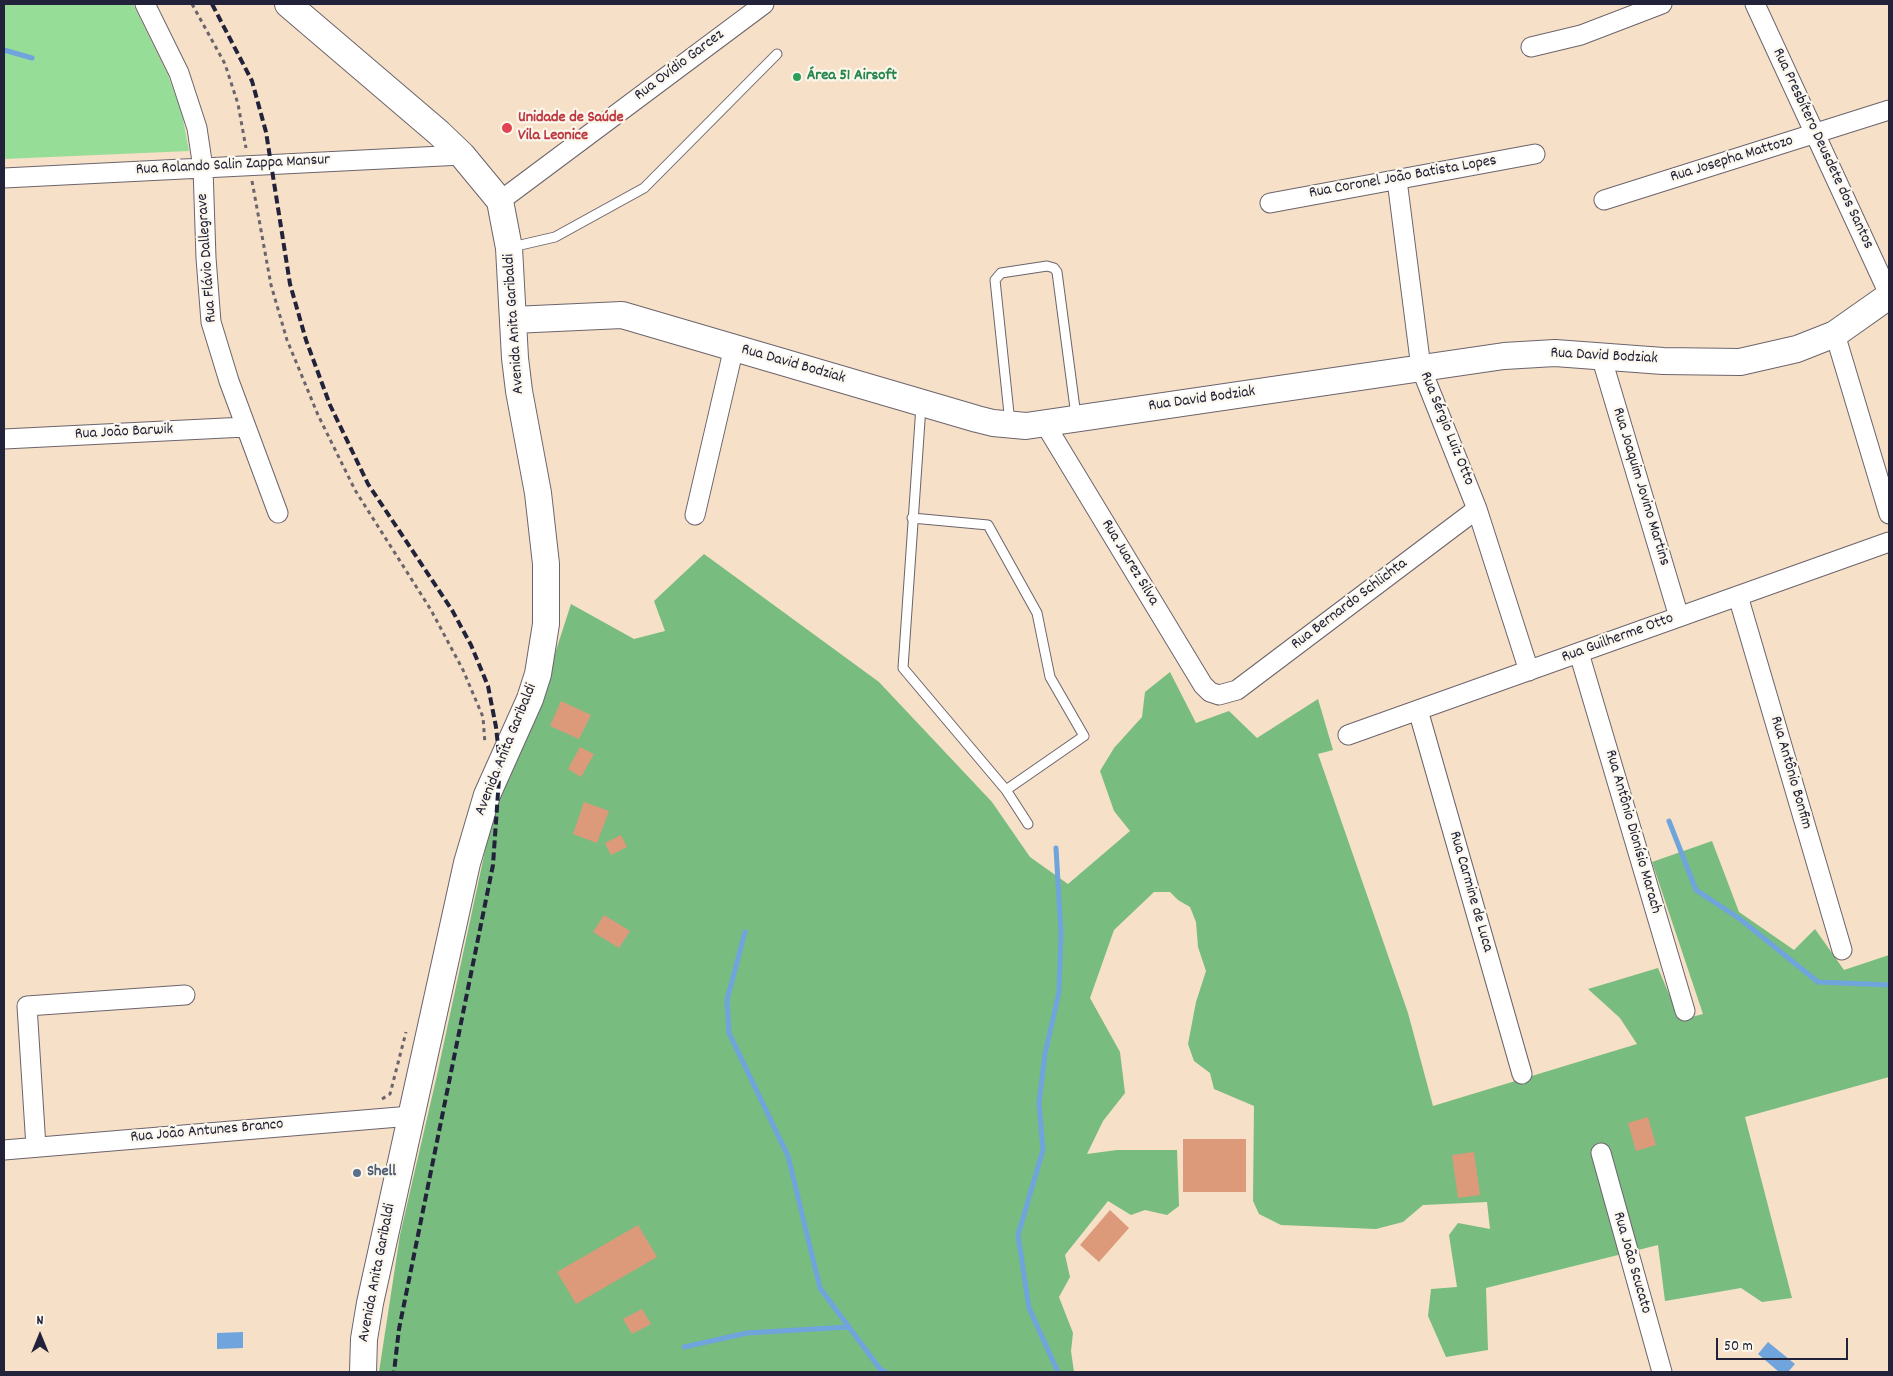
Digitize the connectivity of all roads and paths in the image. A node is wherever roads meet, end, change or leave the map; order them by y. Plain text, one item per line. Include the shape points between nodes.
1 (145, 4) edge
2 (192, 4) edge
3 (288, 4) edge
4 (764, 4) edge
5 (1662, 4) edge
6 (1755, 4) edge
7 (1531, 47) dead end
8 (777, 54) dead end
9 (1889, 110) edge
10 (1815, 134) junction
11 (1535, 154) dead end
12 (247, 155) dead end
13 (462, 155) junction
14 (203, 168) junction
15 (4, 178) edge
16 (251, 179) dead end
17 (1397, 180) junction
18 (1604, 200) dead end
19 (500, 201) junction
20 (1270, 203) dead end
21 (509, 248) junction
22 (1889, 295) edge
23 (513, 320) junction
24 (1835, 334) junction
25 (734, 347) junction
26 (1600, 356) junction
27 (1421, 368) junction
28 (922, 403) junction
29 (1076, 419) junction
30 (1045, 424) junction
31 (1010, 425) junction
32 (245, 427) junction
33 (4, 439) edge
34 (1478, 509) junction
35 (278, 513) dead end
36 (1889, 514) edge
37 (695, 515) dead end
38 (912, 518) junction
39 (1889, 542) edge
40 (1738, 596) junction
41 (1678, 617) junction
42 (1579, 653) junction
43 (1529, 671) junction
44 (1219, 695) joint
45 (1418, 710) junction
46 (1348, 735) dead end
47 (484, 749) dead end
48 (1006, 790) junction
49 (1028, 824) dead end
50 (1842, 950) dead end
51 (185, 995) dead end
52 (1685, 1011) dead end
53 (407, 1027) dead end
54 (1522, 1074) dead end
55 (377, 1100) dead end
56 (411, 1116) junction
57 (36, 1147) junction
58 (4, 1150) edge
59 (1601, 1153) dead end
60 (364, 1372) edge
61 (1662, 1372) edge

1 - 14 street, Rua Flávio Dallegrave via 189,99
2 - 12 path via 225,64 238,104
3 - 13 main road, Avenida Anita Garibaldi
4 - 19 street, Rua Ovídio Garcez
5 - 7 street via 1581,35
6 - 10 street, Rua Presbítero Deusdete dos Santos
8 - 21 lane via 644,188 555,237
9 - 10 street, Rua Josepha Mattozo
10 - 18 street, Rua Josepha Mattozo
10 - 22 street, Rua Presbítero Deusdete dos Santos
11 - 17 street, Rua Coronel João Batista Lopes
13 - 14 street, Rua Rolando Salin Zappa Mansur
13 - 19 main road, Avenida Anita Garibaldi
14 - 15 street, Rua Rolando Salin Zappa Mansur
14 - 32 street, Rua Flávio Dallegrave via 211,322 218,352
16 - 47 path via 271,285 287,340 304,382 355,490 431,610 463,670 483,717
17 - 20 street, Rua Coronel João Batista Lopes
17 - 27 street, Rua Sérgio Luiz Otto
19 - 21 main road, Avenida Anita Garibaldi
21 - 23 main road, Avenida Anita Garibaldi
22 - 24 main road, Rua David Bodziak
23 - 25 main road, Rua David Bodziak via 622,315
23 - 56 main road, Avenida Anita Garibaldi via 519,391 543,529 547,596 542,654 530,699 478,822
24 - 26 main road, Rua David Bodziak via 1797,350 1740,362
24 - 36 street
25 - 28 main road, Rua David Bodziak
25 - 37 street
26 - 27 main road, Rua David Bodziak via 1529,354
26 - 41 street, Rua Joaquim Jovino Martins
27 - 29 main road, Rua David Bodziak
27 - 34 street, Rua Sérgio Luiz Otto
28 - 31 main road, Rua David Bodziak
28 - 38 lane
29 - 30 main road, Rua David Bodziak
29 - 31 lane via 1057,272 1047,266 1001,273 995,280
30 - 31 main road, Rua David Bodziak
30 - 44 street, Rua Juarez Silva via 1203,685
32 - 33 street, Rua João Barwik
32 - 35 street, Rua Flávio Dallegrave
34 - 43 street, Rua Sérgio Luiz Otto
34 - 44 street, Rua Bernardo Schlichta via 1237,690
38 - 48 lane via 903,668
38 - 48 lane via 988,525 1037,613 1050,677 1084,736
39 - 40 street, Rua Guilherme Otto
40 - 41 street, Rua Guilherme Otto
40 - 50 street, Rua Antônio Bonfim
41 - 42 street, Rua Guilherme Otto
42 - 43 street, Rua Guilherme Otto
42 - 52 street, Rua Antônio Dionísio Marach
43 - 45 street, Rua Guilherme Otto
45 - 46 street, Rua Guilherme Otto
45 - 54 street, Rua Carmine de Luca
48 - 49 lane
51 - 57 street via 27,1006
53 - 55 path via 390,1094
56 - 57 street, Rua João Antunes Branco
56 - 60 main road, Avenida Anita Garibaldi via 370,1303 364,1340
57 - 58 street, Rua João Antunes Branco
59 - 61 street, Rua João Scucato

